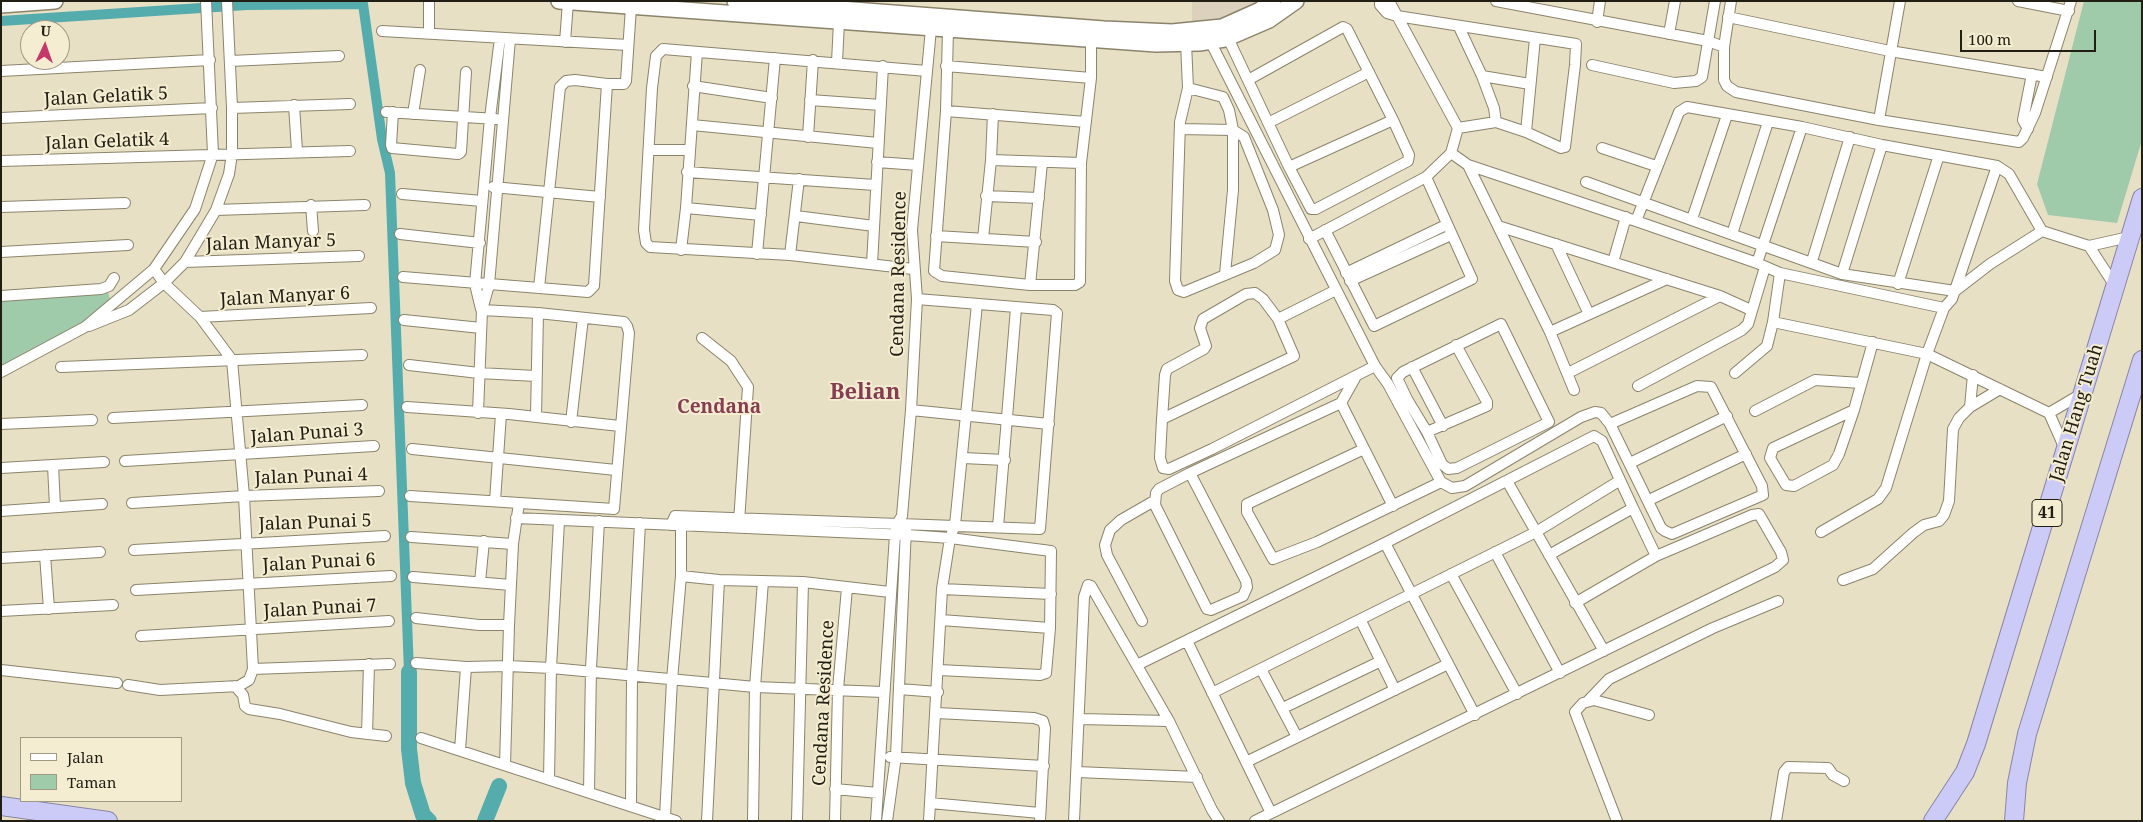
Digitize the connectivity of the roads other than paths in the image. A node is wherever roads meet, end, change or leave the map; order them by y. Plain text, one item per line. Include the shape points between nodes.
1 (55, 1) edge
2 (429, 1) edge
3 (559, 1) edge
4 (735, 1) edge
5 (1273, 1) edge
6 (1296, 1) edge
7 (1380, 1) edge
8 (1388, 1) edge
9 (1496, 1) edge
10 (1558, 1) edge
11 (1600, 1) edge
12 (1675, 1) edge
13 (1715, 1) edge
14 (1731, 1) edge
15 (1900, 1) edge
16 (2018, 1) edge
17 (568, 2) edge
18 (1, 4) edge
19 (794, 4) edge
20 (1517, 4) edge
21 (206, 6) edge
22 (2070, 6) edge
23 (227, 7) edge
24 (631, 7) junction
25 (1556, 12) junction
26 (1397, 16) junction
27 (1728, 17) junction
28 (839, 22) junction
29 (1597, 22) junction
30 (987, 26) junction
31 (1459, 27) junction
32 (931, 29) junction
33 (948, 30) junction
34 (382, 31) dead end
35 (429, 33) junction
36 (1669, 34) junction
37 (1228, 38) junction
38 (1535, 38) junction
39 (505, 39) junction
40 (1091, 39) junction
41 (1210, 41) junction
42 (1708, 41) junction
43 (565, 42) junction
44 (1186, 44) junction
45 (628, 45) junction
46 (1724, 47) junction
47 (1890, 51) junction
48 (697, 52) junction
49 (339, 56) dead end
50 (775, 58) junction
51 (210, 60) junction
52 (230, 60) junction
53 (812, 60) junction
54 (837, 62) junction
55 (1592, 65) dead end
56 (883, 66) junction
57 (946, 66) junction
58 (420, 70) dead end
59 (1, 71) edge
60 (927, 71) junction
61 (466, 72) dead end
62 (1369, 72) junction
63 (2032, 74) junction
64 (1482, 76) junction
65 (2047, 77) junction
66 (1091, 78) junction
67 (1248, 80) junction
68 (607, 84) junction
69 (1530, 84) junction
70 (693, 86) junction
71 (1188, 88) junction
72 (772, 98) junction
73 (810, 100) junction
74 (294, 104) junction
75 (350, 104) dead end
76 (881, 105) junction
77 (212, 108) junction
78 (232, 108) junction
79 (946, 111) junction
80 (413, 114) junction
81 (993, 114) junction
82 (1727, 115) junction
83 (463, 117) junction
84 (1, 118) edge
85 (490, 118) junction
86 (502, 120) junction
87 (1393, 120) junction
88 (1879, 120) junction
89 (1086, 122) junction
90 (1496, 122) junction
91 (1768, 122) junction
92 (1268, 123) junction
93 (692, 125) junction
94 (1802, 127) junction
95 (1458, 128) junction
96 (1180, 129) junction
97 (2028, 129) junction
98 (1233, 130) junction
99 (1526, 132) junction
100 (768, 133) junction
101 (808, 137) junction
102 (1850, 137) junction
103 (878, 143) junction
104 (1882, 145) junction
105 (1602, 148) dead end
106 (650, 150) junction
107 (690, 150) junction
108 (297, 151) junction
109 (350, 151) dead end
110 (1451, 153) junction
111 (213, 154) junction
112 (232, 154) junction
113 (1939, 155) junction
114 (991, 160) junction
115 (1, 161) edge
116 (877, 162) junction
117 (1042, 163) junction
118 (1081, 163) junction
119 (918, 165) junction
120 (1468, 165) junction
121 (1656, 166) junction
122 (1997, 166) junction
123 (1289, 167) junction
124 (687, 172) junction
125 (766, 177) junction
126 (1426, 177) junction
127 (799, 179) junction
128 (1586, 182) dead end
129 (875, 185) junction
130 (485, 187) junction
131 (499, 188) junction
132 (547, 192) junction
133 (402, 194) dead end
134 (986, 196) junction
135 (600, 197) junction
136 (1039, 198) junction
137 (2142, 198) edge
138 (482, 201) junction
139 (125, 203) dead end
140 (1642, 203) junction
141 (365, 204) dead end
142 (311, 206) junction
143 (1, 207) edge
144 (686, 208) junction
145 (216, 210) junction
146 (761, 215) junction
147 (796, 216) junction
148 (1631, 219) junction
149 (1692, 219) junction
150 (874, 226) junction
151 (1498, 226) junction
152 (1325, 230) junction
153 (1449, 230) junction
154 (2042, 231) junction
155 (313, 232) dead end
156 (400, 234) dead end
157 (1732, 234) junction
158 (936, 236) junction
159 (2130, 237) junction
160 (983, 239) junction
161 (1309, 239) junction
162 (1036, 242) junction
163 (480, 243) junction
164 (1556, 244) junction
165 (128, 245) dead end
166 (1762, 246) junction
167 (2089, 246) junction
168 (681, 250) junction
169 (1, 252) edge
170 (757, 254) junction
171 (790, 255) junction
172 (359, 256) dead end
173 (1812, 261) junction
174 (185, 262) junction
175 (1613, 262) junction
176 (872, 264) junction
177 (1761, 265) junction
178 (154, 269) junction
179 (913, 269) junction
180 (1225, 274) junction
181 (1780, 274) junction
182 (1842, 274) junction
183 (402, 277) dead end
184 (1348, 277) junction
185 (1667, 279) junction
186 (112, 282) dead end
187 (164, 283) junction
188 (475, 284) junction
189 (1030, 284) junction
190 (1898, 284) junction
191 (489, 285) junction
192 (2115, 286) junction
193 (539, 288) junction
194 (1336, 290) junction
195 (1955, 291) junction
196 (1, 296) edge
197 (1720, 296) junction
198 (917, 299) junction
199 (977, 304) junction
200 (371, 308) dead end
201 (1016, 308) junction
202 (1944, 308) junction
203 (482, 310) junction
204 (1751, 310) junction
205 (538, 313) junction
206 (1589, 314) junction
207 (200, 317) junction
208 (582, 318) junction
209 (1278, 318) junction
210 (404, 320) dead end
211 (1773, 322) junction
212 (85, 327) junction
213 (481, 328) junction
214 (1550, 332) junction
215 (702, 338) dead end
216 (1873, 342) junction
217 (1456, 344) junction
218 (1927, 354) junction
219 (362, 355) dead end
220 (232, 360) junction
221 (2142, 360) edge
222 (409, 364) dead end
223 (1375, 366) junction
224 (61, 367) dead end
225 (1412, 367) junction
226 (1, 372) edge
227 (1568, 372) junction
228 (479, 373) junction
229 (1735, 373) dead end
230 (1973, 375) junction
231 (536, 376) junction
232 (1355, 377) junction
233 (1861, 383) junction
234 (1638, 386) dead end
235 (2000, 389) junction
236 (1574, 390) dead end
237 (2083, 393) junction
238 (1403, 402) junction
239 (1341, 403) junction
240 (362, 405) dead end
241 (407, 407) dead end
242 (1970, 407) junction
243 (911, 410) junction
244 (1854, 410) junction
245 (238, 411) junction
246 (1755, 411) dead end
247 (478, 413) junction
248 (2049, 413) junction
249 (501, 414) junction
250 (967, 416) junction
251 (1727, 416) junction
252 (536, 417) junction
253 (113, 418) dead end
254 (92, 420) dead end
255 (1007, 420) junction
256 (1162, 420) junction
257 (572, 422) junction
258 (1, 424) edge
259 (1048, 424) junction
260 (1610, 424) junction
261 (620, 426) junction
262 (1443, 426) junction
263 (1427, 432) junction
264 (374, 446) dead end
265 (412, 449) dead end
266 (1364, 449) junction
267 (2066, 450) junction
268 (241, 454) junction
269 (1746, 454) junction
270 (498, 457) junction
271 (963, 458) junction
272 (1005, 460) junction
273 (125, 461) dead end
274 (104, 462) dead end
275 (1630, 463) junction
276 (53, 465) junction
277 (1, 468) edge
278 (616, 470) junction
279 (1190, 473) junction
280 (1507, 481) junction
281 (1619, 481) junction
282 (1441, 482) junction
283 (379, 491) dead end
284 (244, 496) junction
285 (410, 496) dead end
286 (1154, 500) junction
287 (1648, 500) junction
288 (494, 502) junction
289 (132, 503) dead end
290 (519, 503) junction
291 (102, 504) dead end
292 (55, 506) junction
293 (1393, 506) junction
294 (1633, 508) junction
295 (1, 511) edge
296 (740, 517) junction
297 (516, 518) junction
298 (560, 521) junction
299 (598, 521) junction
300 (902, 521) junction
301 (640, 524) junction
302 (676, 525) junction
303 (955, 525) junction
304 (998, 527) junction
305 (739, 528) junction
306 (1536, 532) junction
307 (1820, 532) dead end
308 (907, 535) junction
309 (385, 536) dead end
310 (895, 536) junction
311 (411, 537) dead end
312 (950, 538) junction
313 (484, 541) junction
314 (247, 542) junction
315 (514, 544) junction
316 (1385, 544) junction
317 (134, 550) dead end
318 (100, 552) dead end
319 (1495, 552) junction
320 (45, 555) junction
321 (1549, 555) junction
322 (1656, 556) junction
323 (1, 558) edge
324 (1451, 574) junction
325 (390, 576) dead end
326 (681, 576) junction
327 (412, 577) dead end
328 (719, 580) junction
329 (1843, 580) dead end
330 (763, 581) junction
331 (250, 582) junction
332 (480, 582) junction
333 (803, 582) junction
334 (511, 585) junction
335 (847, 588) junction
336 (942, 589) junction
337 (136, 590) dead end
338 (890, 592) junction
339 (1052, 594) junction
340 (1411, 594) junction
341 (1778, 601) dead end
342 (1576, 603) junction
343 (114, 605) dead end
344 (49, 609) junction
345 (1, 611) edge
346 (416, 618) dead end
347 (941, 620) junction
348 (389, 621) dead end
349 (1142, 621) dead end
350 (1361, 621) junction
351 (509, 625) junction
352 (1050, 628) junction
353 (252, 629) junction
354 (141, 636) dead end
355 (1187, 641) junction
356 (1604, 651) junction
357 (1381, 661) junction
358 (416, 663) dead end
359 (369, 664) junction
360 (390, 664) dead end
361 (1448, 664) junction
362 (1137, 665) junction
363 (508, 666) junction
364 (466, 667) junction
365 (551, 668) junction
366 (253, 669) junction
367 (1261, 669) junction
368 (1, 670) edge
369 (940, 670) junction
370 (591, 672) junction
371 (1560, 673) junction
372 (632, 676) junction
373 (672, 680) junction
374 (117, 683) dead end
375 (713, 684) junction
376 (128, 685) dead end
377 (235, 686) junction
378 (755, 687) junction
379 (799, 688) junction
380 (838, 689) junction
381 (899, 689) junction
382 (1395, 690) junction
383 (883, 692) junction
384 (938, 692) junction
385 (1212, 693) junction
386 (1517, 694) junction
387 (1588, 701) junction
388 (1283, 708) junction
389 (937, 713) junction
390 (1475, 715) junction
391 (1649, 715) dead end
392 (1080, 719) junction
393 (1169, 721) junction
394 (367, 734) junction
395 (1296, 735) junction
396 (386, 736) dead end
397 (421, 738) dead end
398 (460, 750) junction
399 (896, 756) junction
400 (881, 758) junction
401 (932, 758) junction
402 (1246, 762) junction
403 (505, 765) junction
404 (1044, 766) junction
405 (1077, 772) junction
406 (1197, 777) junction
407 (548, 779) junction
408 (1844, 781) dead end
409 (836, 788) junction
410 (590, 792) junction
411 (878, 793) junction
412 (930, 803) junction
413 (631, 805) junction
414 (1, 806) edge
415 (1270, 813) junction
416 (1212, 815) edge
417 (666, 817) junction
418 (1040, 817) edge
419 (108, 821) edge
420 (676, 821) edge
421 (707, 821) edge
422 (753, 821) edge
423 (797, 821) edge
424 (835, 821) edge
425 (876, 821) edge
426 (887, 821) edge
427 (929, 821) edge
428 (1074, 821) edge
429 (1219, 821) edge
430 (1255, 821) edge
431 (1617, 821) edge
432 (1776, 821) edge
433 (1933, 821) edge
434 (2014, 821) edge

1 - 18 main road
2 - 35 street
3 - 17 main road
4 - 19 main road
5 - 30 main road via 1222,27 1197,31
6 - 37 main road via 1269,20
7 - 26 street via 1387,13
8 - 26 street
9 - 20 street
10 - 25 street
11 - 29 street
12 - 36 street
13 - 42 street
14 - 27 street
15 - 47 street
16 - 22 street
17 - 24 main road
17 - 43 street
19 - 30 main road
20 - 25 street
21 - 51 street
22 - 65 street
23 - 52 street
24 - 28 main road
24 - 45 street
25 - 29 street
26 - 31 street
26 - 95 street
27 - 46 street
27 - 47 street
28 - 32 main road
28 - 54 street
29 - 36 street
30 - 33 main road
30 - 40 main road
31 - 38 street
31 - 64 street
32 - 33 main road
32 - 60 street, Cendana Residence
33 - 57 street
34 - 35 street
35 - 39 street
36 - 42 street
37 - 41 main road
37 - 67 street
38 - 69 street
38 - 99 street via 1575,43 1575,65 1566,145 1561,148
39 - 43 street
39 - 85 street
39 - 86 street
40 - 44 main road
40 - 66 street
41 - 44 main road
41 - 161 street
42 - 46 street
42 - 55 street via 1702,77 1696,81 1674,83
43 - 45 street
44 - 71 street
45 - 68 street via 626,81 624,84
46 - 88 street via 1724,80 1736,92
47 - 63 street
47 - 88 street
48 - 50 street
48 - 70 street
48 - 106 street via 663,49 656,56
49 - 52 street
50 - 53 street
50 - 72 street
51 - 59 street
51 - 77 street
52 - 78 street
53 - 54 street
53 - 73 street
54 - 56 street
56 - 60 street
56 - 76 street
57 - 66 street
57 - 79 street
58 - 80 street
60 - 119 street, Cendana Residence
61 - 83 street
62 - 67 street via 1347,29 1341,27
62 - 87 street
62 - 92 street
63 - 65 street
63 - 97 street via 2023,120
64 - 69 street
64 - 90 street
65 - 97 street
66 - 89 street
67 - 92 street
68 - 132 street via 575,80 560,87
68 - 135 street
69 - 99 street
70 - 72 street
70 - 93 street
71 - 96 street
71 - 98 street via 1223,97
72 - 100 street
73 - 76 street
73 - 101 street
74 - 75 street
74 - 78 street
74 - 108 street
76 - 103 street
77 - 84 street, Jalan Gelatik 5
77 - 111 street
78 - 112 street
79 - 81 street
79 - 158 street
80 - 83 street
80 - 83 street via 390,112 392,148 454,155 461,152
81 - 89 street
81 - 114 street
82 - 91 street
82 - 121 street via 1682,108
82 - 149 street
83 - 85 street
85 - 86 street
85 - 130 street
86 - 131 street
87 - 123 street
87 - 123 street via 1409,155 1408,162 1316,209 1311,209
88 - 97 street via 2019,142
89 - 118 street
90 - 95 street
90 - 99 street
91 - 94 street
91 - 157 street
92 - 123 street
93 - 100 street
93 - 107 street
94 - 102 street
94 - 166 street
95 - 110 street
96 - 98 street
96 - 180 street via 1177,287 1179,291 1188,292
98 - 180 street
98 - 180 street via 1244,137 1273,210 1279,235 1275,250 1254,263
100 - 101 street
100 - 125 street
101 - 103 street
102 - 104 street
102 - 173 street
103 - 116 street
104 - 113 street
104 - 182 street
105 - 121 street
106 - 107 street
106 - 168 street via 644,230 646,243 650,247
107 - 124 street
108 - 109 street, Jalan Gelatik 4
108 - 112 street, Jalan Gelatik 4
110 - 120 street
110 - 126 street
111 - 112 street, Jalan Gelatik 4
111 - 115 street, Jalan Gelatik 4
111 - 178 street via 195,209
112 - 145 street via 229,174
113 - 122 street
113 - 190 street
114 - 117 street
114 - 134 street
116 - 119 street
116 - 129 street
117 - 118 street
117 - 136 street
118 - 189 street via 1080,282 1075,285
119 - 179 street, Cendana Residence via 912,230
120 - 148 street
120 - 151 street
121 - 140 street
122 - 154 street via 2010,174
122 - 195 street
124 - 125 street
124 - 144 street
125 - 127 street
125 - 146 street
126 - 152 street
126 - 153 street
127 - 129 street
127 - 147 street
128 - 140 street
129 - 150 street
130 - 131 street
130 - 138 street
131 - 132 street
131 - 191 street
132 - 135 street
132 - 193 street
133 - 138 street
134 - 136 street
134 - 160 street
135 - 193 street via 593,289 580,292
136 - 162 street
137 - 159 highway, Jalan Hang Tuah / 41
138 - 163 street
139 - 143 street
140 - 148 street
140 - 149 street
141 - 142 street
142 - 145 street
142 - 155 street
144 - 146 street
144 - 168 street
145 - 174 street
146 - 170 street
147 - 150 street
147 - 171 street
148 - 175 street
148 - 177 street
149 - 157 street
150 - 176 street
151 - 164 street
151 - 214 street
152 - 161 street
152 - 184 street
153 - 184 street
153 - 184 street via 1472,278 1378,325 1372,325
154 - 167 street
154 - 195 street
156 - 163 street
157 - 166 street
158 - 160 street
158 - 189 street via 934,270 937,274
159 - 167 street
159 - 192 highway, Jalan Hang Tuah / 41
160 - 162 street
161 - 194 street
162 - 189 street
163 - 188 street
164 - 175 street
164 - 206 street
165 - 169 street
166 - 173 street
166 - 177 street
167 - 192 street
168 - 170 street
170 - 171 street
171 - 176 street
172 - 174 street, Jalan Manyar 5
173 - 182 street
174 - 187 street
175 - 185 street
176 - 179 street
177 - 181 street
177 - 204 street
178 - 187 street
178 - 212 street
179 - 198 street, Cendana Residence
181 - 202 street
181 - 211 street
182 - 190 street
183 - 188 street
185 - 197 street
185 - 206 street
186 - 196 street via 101,289
187 - 207 street
187 - 212 street via 129,310
188 - 191 street
188 - 203 street
190 - 195 street
191 - 193 street
191 - 203 street
192 - 237 highway, Jalan Hang Tuah / 41
194 - 209 street
194 - 223 street
195 - 202 street
197 - 204 street
197 - 227 street
198 - 199 street
198 - 243 street, Cendana Residence
199 - 201 street
199 - 250 street
200 - 207 street, Jalan Manyar 6
201 - 255 street
201 - 259 street via 1053,310 1058,315
202 - 218 street
203 - 205 street
203 - 213 street
204 - 234 street via 1748,324 1738,334
205 - 208 street
205 - 231 street
206 - 214 street
207 - 220 street
208 - 257 street
208 - 261 street via 624,322 629,330
209 - 256 street via 1294,356
209 - 256 street via 1255,293 1246,294 1203,319 1200,328 1206,346 1204,349 1167,369
210 - 213 street
211 - 216 street
211 - 229 street via 1767,346
212 - 226 street
213 - 228 street
214 - 227 street
215 - 296 street via 731,360 748,387
216 - 218 street
216 - 233 street
217 - 225 street
217 - 262 street via 1487,404
217 - 263 street via 1500,324 1548,422 1453,469 1442,464
218 - 230 street
218 - 307 street via 1886,488 1878,499
219 - 220 street
220 - 224 street
220 - 245 street
221 - 434 highway via 2027,734 2017,783
222 - 228 street
223 - 232 street
223 - 238 street
225 - 238 street via 1397,378
225 - 262 street
227 - 236 street
228 - 231 street
228 - 247 street
230 - 235 street
230 - 242 street
231 - 252 street
232 - 239 street
232 - 256 street via 1169,469 1163,468 1160,458
233 - 244 street
233 - 246 street via 1814,380
235 - 242 street
235 - 248 street
237 - 248 street
237 - 267 highway, Jalan Hang Tuah / 41
238 - 263 street
238 - 282 street
239 - 266 street
239 - 279 street
240 - 245 street
241 - 247 street
242 - 329 street via 1954,429 1949,501 1944,516 1913,532 1873,569
243 - 250 street
243 - 300 street, Cendana Residence
244 - 244 street via 1833,465 1794,486 1786,485 1770,458 1773,448
245 - 253 street
245 - 268 street
247 - 249 street
248 - 267 street
249 - 252 street
249 - 270 street
250 - 255 street
250 - 271 street
251 - 260 street via 1714,390 1703,385
251 - 269 street
251 - 275 street
252 - 257 street
254 - 258 street
255 - 259 street
255 - 272 street
257 - 261 street
259 - 304 street via 1040,529
260 - 275 street
260 - 282 street via 1600,414 1587,414 1465,486 1452,488
261 - 278 street
262 - 263 street
264 - 268 street, Jalan Punai 3
265 - 270 street
266 - 293 street
266 - 293 street via 1247,504 1247,512 1273,559
267 - 433 highway, Jalan Hang Tuah / 41 via 1976,744 1965,772
268 - 273 street, Jalan Punai 3
268 - 284 street
269 - 287 street
269 - 287 street via 1763,488 1763,496 1759,498 1672,534 1661,528
270 - 278 street
270 - 288 street
271 - 272 street
271 - 303 street
272 - 304 street
274 - 276 street
275 - 287 street
276 - 277 street
276 - 292 street
278 - 290 street via 614,509
279 - 286 street via 1159,489
279 - 286 street via 1246,581 1245,592 1239,599 1207,610
280 - 281 street via 1594,436 1602,441
280 - 306 street
280 - 316 street
281 - 294 street
281 - 306 street
282 - 293 street
283 - 284 street, Jalan Punai 4
284 - 289 street, Jalan Punai 4
284 - 314 street
285 - 288 street
286 - 349 street via 1121,520 1110,530 1105,544 1107,555
288 - 290 street
290 - 297 street
291 - 292 street
292 - 295 street
294 - 321 street
294 - 322 street
296 - 300 street
296 - 302 street via 675,516
296 - 305 street
297 - 298 street
297 - 315 street
298 - 299 street
298 - 365 street
299 - 301 street
299 - 370 street
300 - 303 street
300 - 308 street
300 - 310 street, Cendana Residence
301 - 302 street
301 - 372 street
302 - 305 street
302 - 326 street
303 - 304 street
303 - 312 street
305 - 310 street
306 - 319 street
306 - 321 street
308 - 310 street
308 - 312 street
308 - 381 street
309 - 314 street, Jalan Punai 5
310 - 338 street, Cendana Residence
311 - 313 street
312 - 336 street
312 - 339 street via 1051,551
313 - 315 street
313 - 332 street
314 - 317 street, Jalan Punai 5
314 - 331 street
315 - 334 street
316 - 340 street
316 - 355 street
318 - 320 street
319 - 324 street
319 - 371 street
320 - 323 street
320 - 344 street
321 - 342 street
322 - 342 street
322 - 356 street via 1759,514 1782,552 1783,560 1775,567
324 - 340 street
324 - 386 street
325 - 331 street, Jalan Punai 6
326 - 328 street
326 - 373 street
327 - 332 street
328 - 330 street
328 - 375 street
330 - 333 street
330 - 378 street
331 - 337 street, Jalan Punai 6
331 - 353 street
332 - 334 street
333 - 335 street
333 - 379 street
334 - 351 street
335 - 338 street
335 - 380 street, Cendana Residence
336 - 339 street
336 - 347 street
338 - 383 street, Cendana Residence
339 - 352 street
340 - 350 street
340 - 361 street
341 - 387 street via 1713,628 1609,679
342 - 356 street
343 - 344 street
344 - 345 street
346 - 351 street
347 - 352 street
347 - 369 street
348 - 353 street, Jalan Punai 7
350 - 357 street
350 - 367 street
351 - 363 street
352 - 369 street via 1045,674
353 - 354 street, Jalan Punai 7
353 - 366 street
355 - 362 street
355 - 385 street
356 - 371 street
357 - 382 street
357 - 388 street
358 - 364 street
359 - 360 street
359 - 366 street
359 - 394 street
361 - 382 street
361 - 390 street
362 - 392 street via 1088,585 1084,596
362 - 393 street
363 - 364 street
363 - 365 street
363 - 403 street
364 - 398 street
365 - 370 street
365 - 407 street
366 - 377 street via 249,680
367 - 385 street
367 - 388 street
368 - 374 street
369 - 384 street
370 - 372 street
370 - 410 street
371 - 386 street
372 - 373 street
372 - 413 street
373 - 375 street
373 - 417 street
375 - 378 street
375 - 421 street
376 - 377 street via 160,690
377 - 394 street via 249,709
378 - 379 street
378 - 422 street
379 - 380 street
379 - 423 street
380 - 383 street
380 - 409 street, Cendana Residence
381 - 384 street
381 - 399 street
382 - 395 street
383 - 400 street, Cendana Residence
384 - 389 street
385 - 402 street
386 - 390 street
387 - 391 street via 1604,702
387 - 431 street via 1576,709 1575,717
388 - 395 street
389 - 401 street
389 - 404 street via 1039,719 1045,728
390 - 415 street
392 - 393 street
392 - 405 street
393 - 406 street
394 - 396 street
395 - 402 street
397 - 398 street
398 - 403 street
399 - 400 street
399 - 401 street
399 - 426 street
400 - 411 street, Cendana Residence
401 - 404 street
401 - 412 street
402 - 415 street
403 - 407 street
404 - 418 street
405 - 406 street
405 - 428 street
406 - 416 street
407 - 410 street
408 - 432 street via 1828,768 1788,767 1784,772
409 - 411 street
409 - 424 street, Cendana Residence
410 - 413 street
411 - 425 street, Cendana Residence
412 - 418 street
412 - 427 street
413 - 417 street
414 - 419 highway via 48,810
415 - 430 street
416 - 429 street
417 - 420 street

